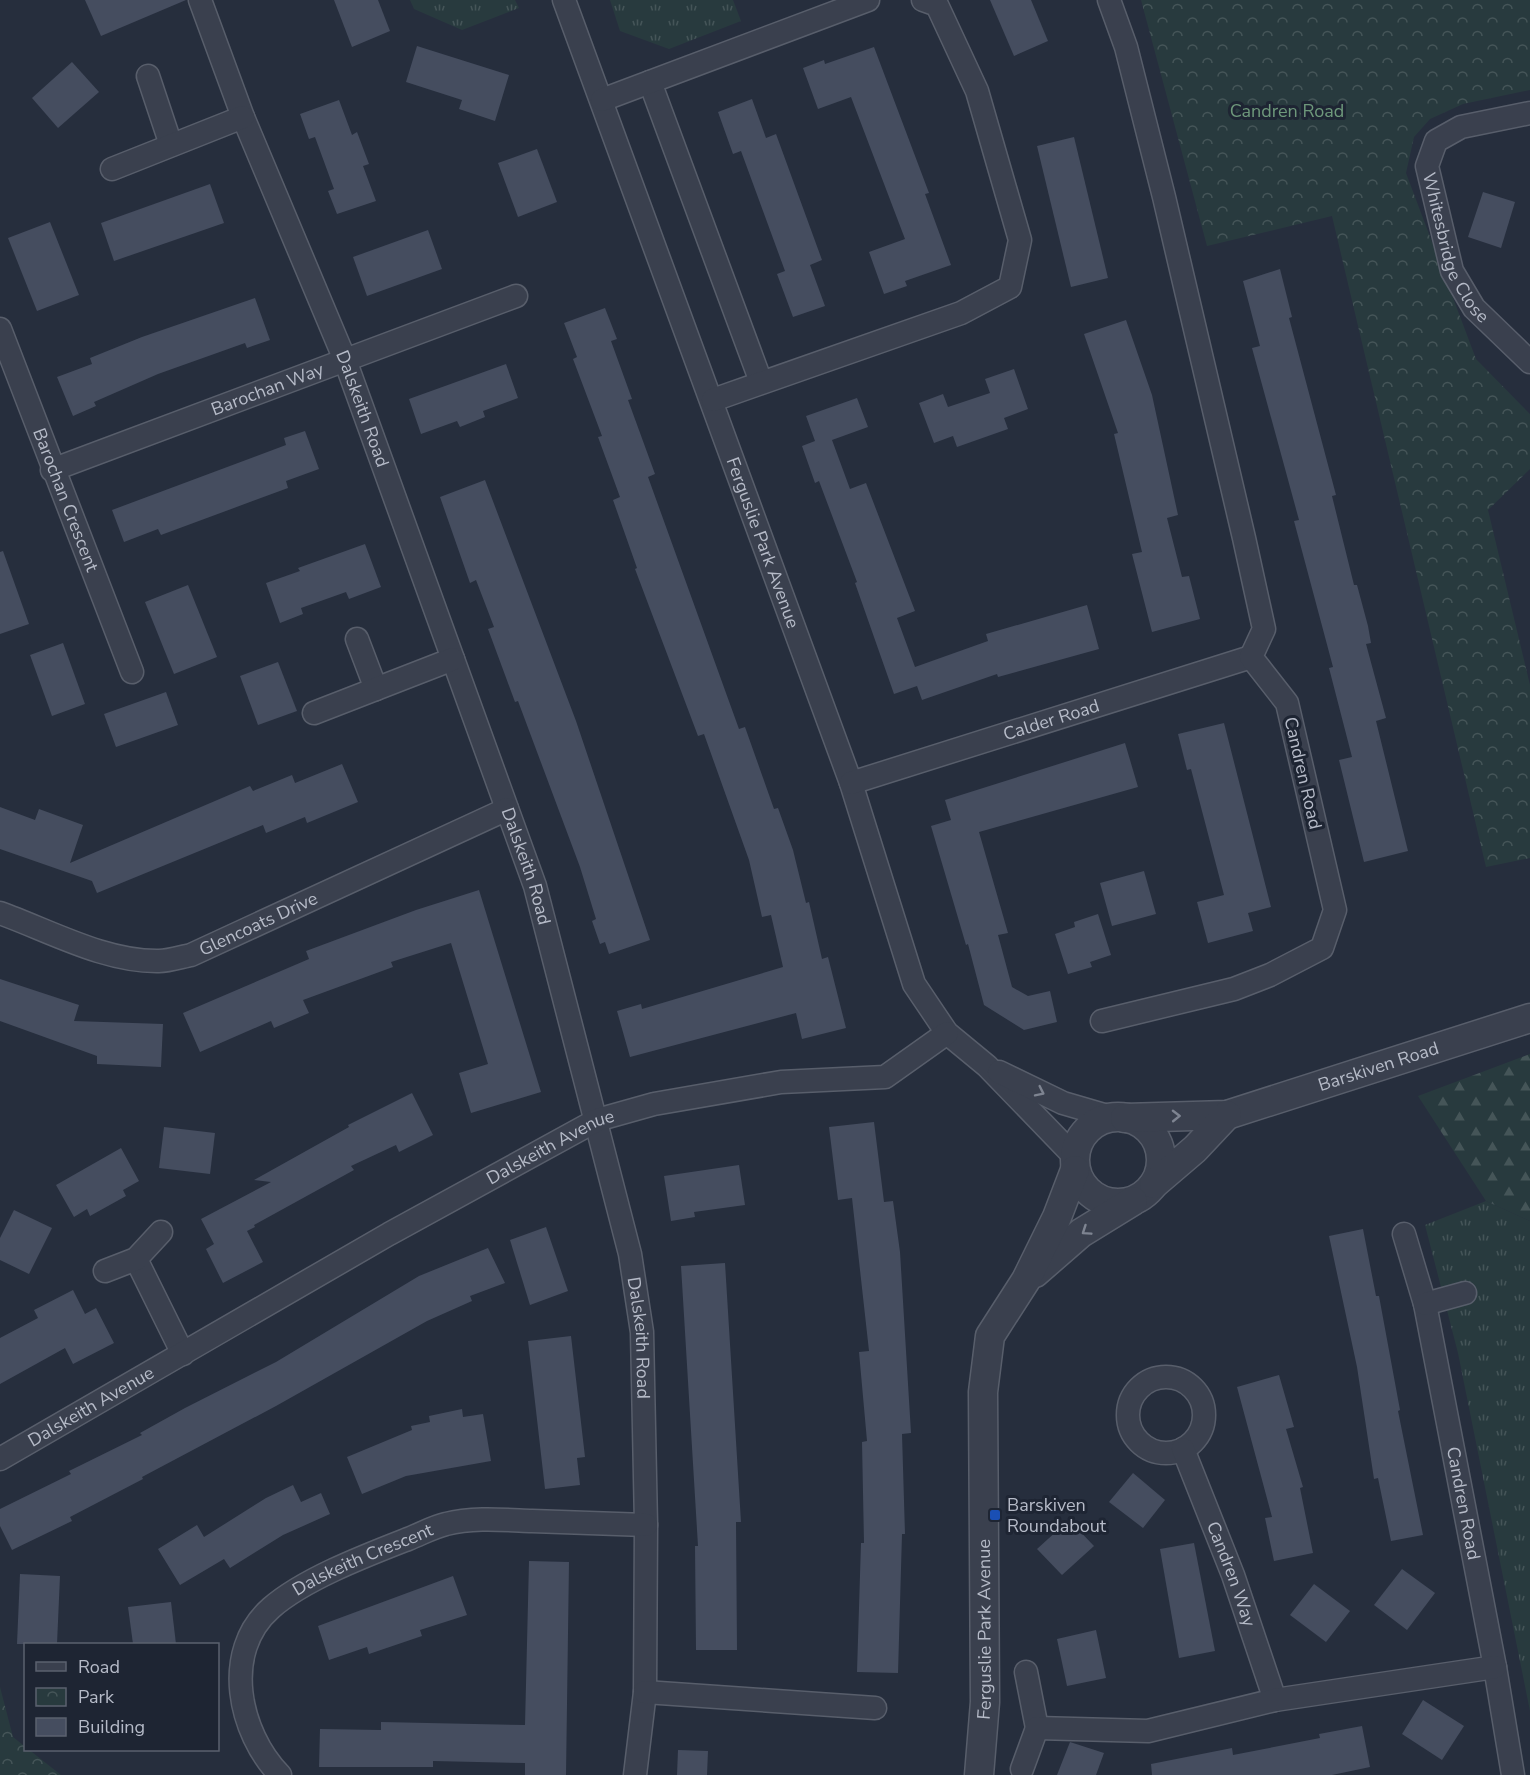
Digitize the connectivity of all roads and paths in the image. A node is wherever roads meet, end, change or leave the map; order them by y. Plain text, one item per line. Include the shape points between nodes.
1 (200, 0) edge
2 (564, 0) edge
3 (868, 0) edge
4 (922, 0) edge
5 (1109, 0) edge
6 (148, 76) dead end
7 (650, 82) junction
8 (602, 100) junction
9 (1530, 112) edge
10 (243, 117) junction
11 (171, 146) junction
12 (112, 169) dead end
13 (516, 296) dead end
14 (0, 329) edge
15 (345, 360) junction
16 (1530, 362) edge
17 (761, 382) junction
18 (713, 400) junction
19 (52, 470) junction
20 (357, 639) dead end
21 (1251, 657) junction
22 (453, 659) junction
23 (132, 672) dead end
24 (376, 689) junction
25 (314, 713) dead end
26 (851, 783) junction
27 (507, 809) junction
28 (0, 913) edge
29 (1530, 1018) edge
30 (1102, 1021) dead end
31 (947, 1033) junction
32 (987, 1066) junction
33 (1227, 1115) junction
34 (1118, 1118) junction
35 (597, 1120) junction
36 (1075, 1163) junction
37 (1145, 1192) junction
38 (161, 1232) dead end
39 (1404, 1234) dead end
40 (136, 1260) junction
41 (105, 1271) dead end
42 (1026, 1280) junction
43 (1465, 1293) dead end
44 (1425, 1304) junction
45 (183, 1354) junction
46 (1183, 1449) dead end
47 (0, 1459) edge
48 (646, 1525) junction
49 (1495, 1667) junction
50 (1026, 1672) dead end
51 (645, 1692) junction
52 (1275, 1700) junction
53 (875, 1708) dead end
54 (1037, 1728) junction
55 (1022, 1769) dead end
56 (280, 1775) edge
57 (634, 1775) edge
58 (979, 1775) edge
59 (1513, 1775) edge

1 - 10 street, Dalskeith Road
2 - 8 street, Ferguslie Park Avenue
3 - 7 street
4 - 17 street via 937,5 977,91 1020,240 1011,287 961,313
5 - 21 street via 1126,47 1164,196 1264,629
6 - 11 street
7 - 8 street
7 - 17 street
8 - 18 street, Ferguslie Park Avenue
9 - 16 street, Whitesbridge Close via 1461,127 1436,141 1427,166 1452,271 1474,308
10 - 11 street
10 - 15 street, Dalskeith Road
11 - 12 street
13 - 15 street, Barochan Way
14 - 19 street, Barochan Crescent
15 - 19 street, Barochan Way
15 - 22 street, Dalskeith Road
17 - 18 street
18 - 26 street, Ferguslie Park Avenue
19 - 23 street, Barochan Crescent
20 - 24 street
21 - 26 street, Calder Road
21 - 30 street, Candren Road via 1287,703 1335,910 1322,948 1234,989
22 - 24 street
22 - 27 street, Dalskeith Road
24 - 25 street
26 - 31 street, Ferguslie Park Avenue via 914,984
27 - 28 street, Glencoats Drive via 191,955 162,962 97,950
27 - 35 street, Dalskeith Road via 535,886
29 - 33 street, Barskiven Road
31 - 32 street, Ferguslie Park Avenue
31 - 35 street, Dalskeith Avenue via 885,1077 781,1082 654,1104
32 -> 34 street, Ferguslie Park Avenue via 1063,1103
32 - 36 street, Ferguslie Park Avenue
34 -> 33 street, Barskiven Road
33 - 37 street, Barskiven Road via 1196,1149
34 - 36 street via 1086,1130 1078,1142
34 - 37 street via 1139,1122 1157,1143 1160,1171
35 - 45 street, Dalskeith Avenue via 389,1234
35 - 48 street, Dalskeith Road via 630,1254 642,1332
36 - 37 street via 1081,1184 1104,1201 1118,1204
36 - 42 street, Ferguslie Park Avenue via 1057,1217
37 -> 42 street, Ferguslie Park Avenue via 1081,1233
38 - 40 street
39 - 44 street, Candren Road
40 - 41 street
40 - 45 street
42 - 58 street, Ferguslie Park Avenue via 990,1336 983,1392 985,1702
43 - 44 street
44 - 49 street, Candren Road
45 - 47 street, Dalskeith Avenue
46 - 52 street, Candren Way via 1233,1575
48 - 51 street, Dalskeith Road
48 - 56 street, Dalskeith Crescent via 494,1520 447,1524 371,1553 298,1589 269,1609 250,1636 239,1675 245,1717 264,1759
49 - 52 street
49 - 59 street, Candren Road
50 - 54 street
51 - 53 street
51 - 57 street, Dalskeith Road
52 - 54 street via 1148,1731
54 - 55 street

